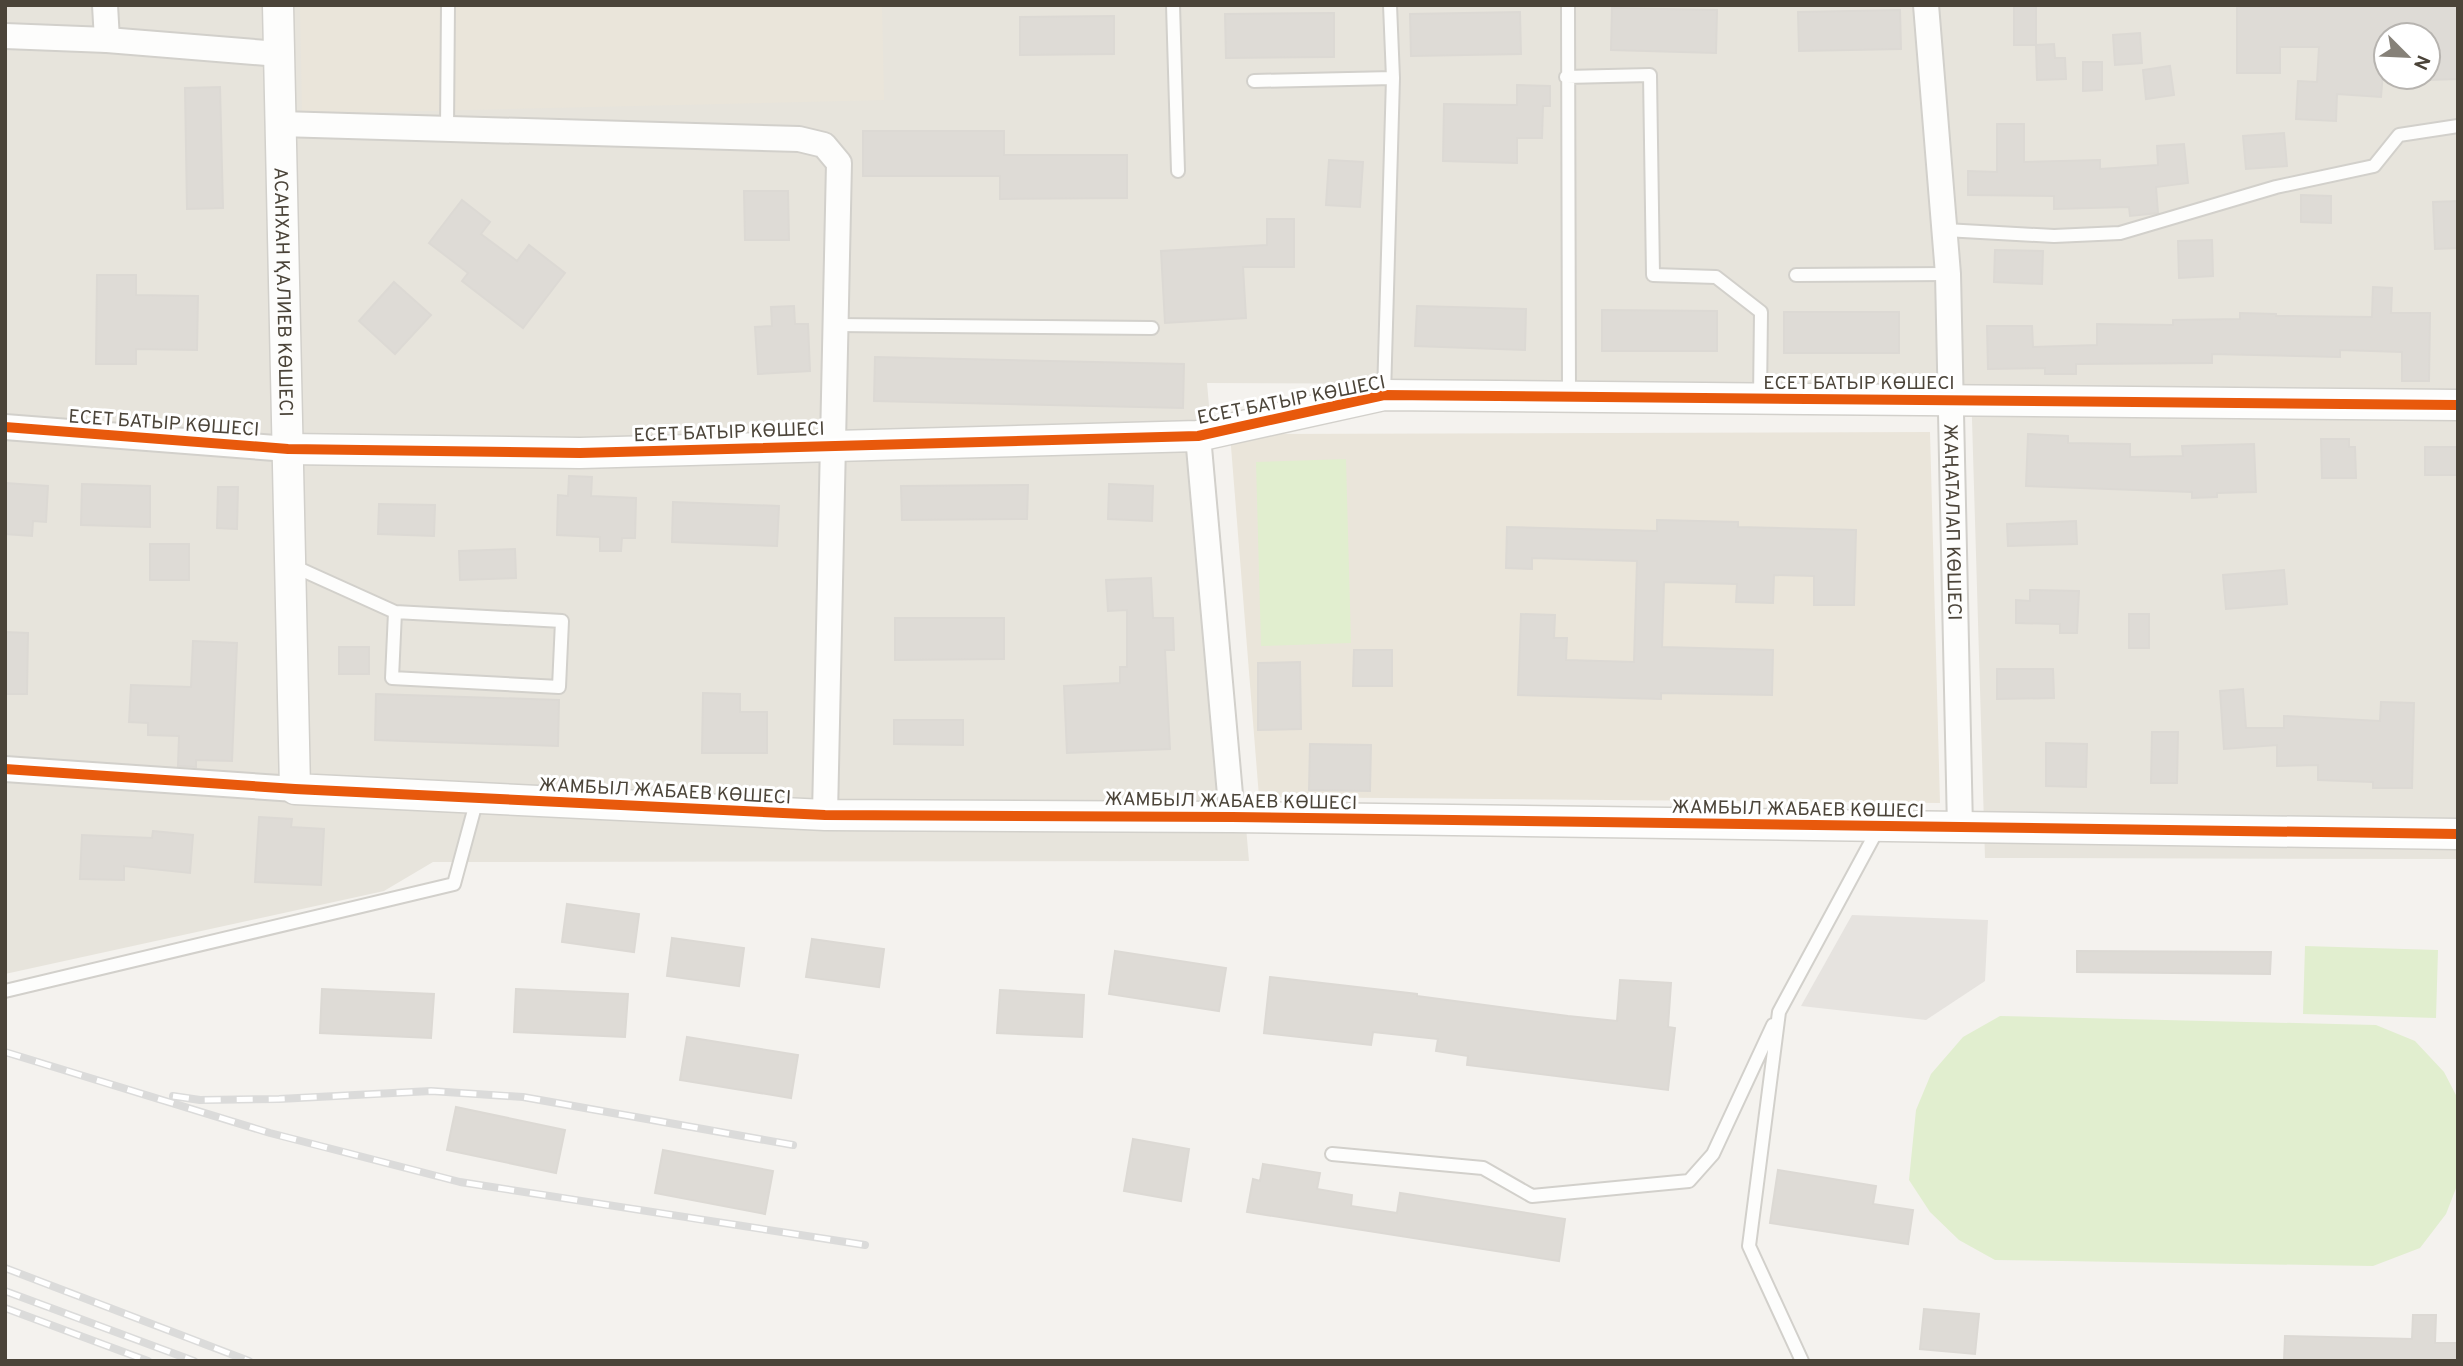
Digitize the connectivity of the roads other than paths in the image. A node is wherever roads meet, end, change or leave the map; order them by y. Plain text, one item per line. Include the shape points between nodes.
1 (105, 5) edge
2 (278, 5) edge
3 (449, 5) edge
4 (1173, 5) edge
5 (1390, 5) edge
6 (1568, 5) edge
7 (1926, 5) edge
8 (5, 37) edge
9 (107, 40) junction
10 (279, 54) junction
11 (1566, 77) junction
12 (1393, 78) junction
13 (1254, 81) dead end
14 (280, 124) junction
15 (2458, 126) edge
16 (447, 128) junction
17 (1178, 171) dead end
18 (1945, 230) junction
19 (1948, 274) junction
20 (1796, 275) dead end
21 (836, 325) junction
22 (1152, 328) dead end
23 (1384, 395) junction
24 (1569, 397) junction
25 (1760, 399) junction
26 (1949, 400) junction
27 (2458, 405) edge
28 (5, 427) edge
29 (1198, 436) junction
30 (834, 445) junction
31 (288, 449) junction
32 (291, 565) junction
33 (396, 612) junction
34 (5, 769) edge
35 (295, 789) junction
36 (477, 798) junction
37 (825, 815) junction
38 (1232, 817) junction
39 (1880, 827) junction
40 (1960, 828) junction
41 (2458, 834) edge
42 (5, 991) edge
43 (1779, 1012) junction
44 (1332, 1154) dead end
45 (1802, 1361) edge

1 - 9 street
2 - 10 street, АСАНХАН ҚАЛИЕВ КӨШЕСІ
3 - 16 lane
4 - 17 lane
5 - 12 lane
6 - 11 lane
7 - 18 street, ЖАҢАТАЛАП КӨШЕСІ
8 - 9 street
9 - 10 street
10 - 14 street, АСАНХАН ҚАЛИЕВ КӨШЕСІ
11 - 24 lane
11 - 25 lane via 1650,75 1653,275 1716,277 1761,312
12 - 13 lane
12 - 23 lane
14 - 16 street
14 - 31 street, АСАНХАН ҚАЛИЕВ КӨШЕСІ
15 - 18 lane via 2399,135 2374,166 2276,187 2120,233 2054,236
16 - 21 street via 799,139 824,145 839,163
18 - 19 street, ЖАҢАТАЛАП КӨШЕСІ
19 - 20 lane
19 - 26 street, ЖАҢАТАЛАП КӨШЕСІ
21 - 22 lane
21 - 30 street
23 - 24 street, ЕСЕТ БАТЫР КӨШЕСІ
23 - 29 street, ЕСЕТ БАТЫР КӨШЕСІ
24 - 25 street, ЕСЕТ БАТЫР КӨШЕСІ
25 - 26 street, ЕСЕТ БАТЫР КӨШЕСІ
26 - 27 street, ЕСЕТ БАТЫР КӨШЕСІ
26 - 40 street, ЖАҢАТАЛАП КӨШЕСІ
28 - 31 street, ЕСЕТ БАТЫР КӨШЕСІ
29 - 30 street, ЕСЕТ БАТЫР КӨШЕСІ
29 - 38 street
30 - 31 street, ЕСЕТ БАТЫР КӨШЕСІ via 580,453
30 - 37 street
31 - 32 street, АСАНХАН ҚАЛИЕВ КӨШЕСІ
32 - 33 lane
32 - 35 street, АСАНХАН ҚАЛИЕВ КӨШЕСІ
33 - 33 lane via 392,678 559,687 562,621
34 - 35 street, ЖАМБЫЛ ЖАБАЕВ КӨШЕСІ
35 - 36 street, ЖАМБЫЛ ЖАБАЕВ КӨШЕСІ
36 - 37 street, ЖАМБЫЛ ЖАБАЕВ КӨШЕСІ
36 - 42 lane via 454,884
37 - 38 street, ЖАМБЫЛ ЖАБАЕВ КӨШЕСІ
38 - 39 street, ЖАМБЫЛ ЖАБАЕВ КӨШЕСІ
39 - 40 street, ЖАМБЫЛ ЖАБАЕВ КӨШЕСІ
39 - 43 lane
40 - 41 street, ЖАМБЫЛ ЖАБАЕВ КӨШЕСІ
43 - 44 lane via 1713,1154 1689,1181 1532,1196 1483,1168
43 - 45 lane via 1749,1246

